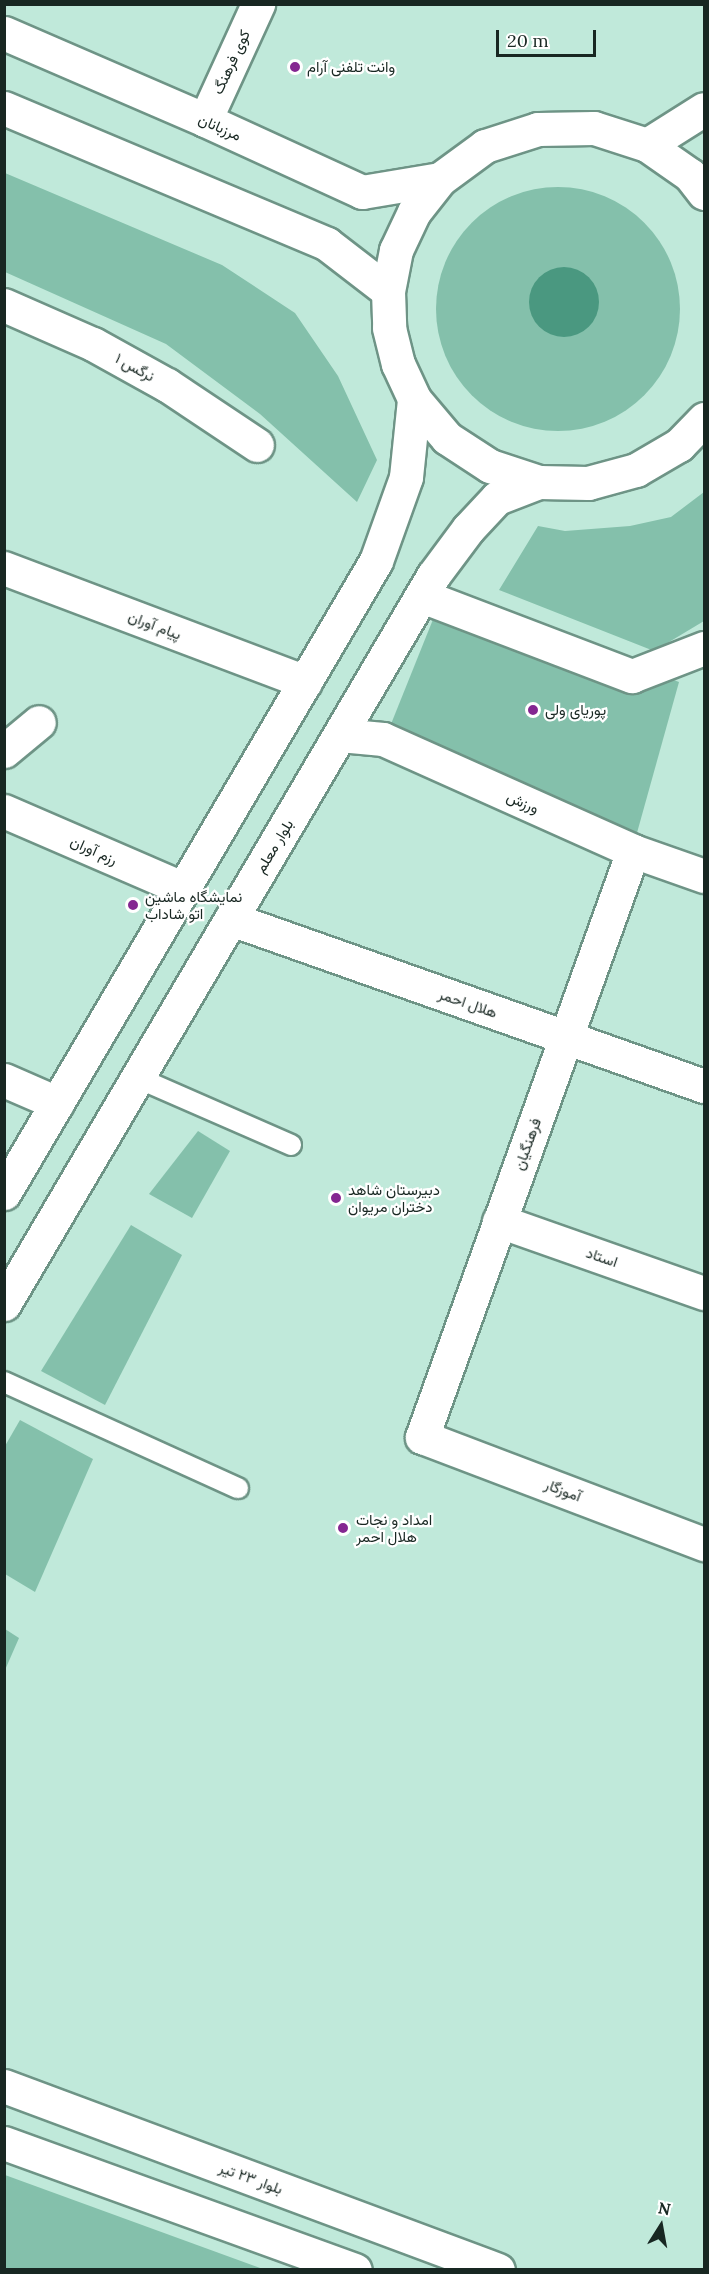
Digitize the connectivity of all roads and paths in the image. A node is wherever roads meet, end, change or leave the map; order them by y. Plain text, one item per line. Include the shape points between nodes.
1 (258, 4) edge
2 (4, 33) edge
3 (4, 108) edge
4 (705, 109) edge
5 (205, 120) junction
6 (647, 145) junction
7 (440, 179) junction
8 (705, 193) edge
9 (388, 291) junction
10 (4, 305) edge
11 (414, 399) junction
12 (705, 418) edge
13 (256, 446) dead end
14 (538, 482) junction
15 (4, 568) edge
16 (422, 596) junction
17 (705, 648) edge
18 (305, 682) junction
19 (39, 722) dead end
20 (340, 735) junction
21 (4, 751) edge
22 (4, 811) edge
23 (633, 851) junction
24 (705, 876) edge
25 (184, 889) junction
26 (231, 919) junction
27 (564, 1037) junction
28 (138, 1078) junction
29 (4, 1080) edge
30 (705, 1086) edge
31 (57, 1103) junction
32 (291, 1145) dead end
33 (4, 1193) edge
34 (499, 1221) junction
35 (705, 1293) edge
36 (4, 1304) edge
37 (4, 1382) edge
38 (422, 1437) joint
39 (238, 1488) dead end
40 (705, 1544) edge
41 (4, 2086) edge
42 (4, 2143) edge
43 (355, 2270) edge
44 (498, 2270) edge

1 - 5 main road, کوی فرهنگ
2 - 5 main road, مرزبانان
3 - 9 main road via 327,244
4 - 6 main road
5 - 7 main road, مرزبانان via 362,192
6 - 7 main road via 594,128 538,129 485,146
6 - 8 main road via 690,174
7 - 9 main road via 414,212 400,240
9 - 11 main road via 389,328 398,364
10 - 13 main road, نرگس ۱ via 102,349 167,385
11 - 14 main road via 447,438 481,461
11 - 18 main road via 406,477 376,561
12 - 14 main road via 679,445 636,470 588,483
14 - 16 main road, بلوار معلم via 497,498 468,529
15 - 18 main road, پیام آوران
16 - 17 main road via 632,676
16 - 20 main road, بلوار معلم
18 - 25 main road
19 - 21 main road
20 - 23 main road, ورزش via 383,739
20 - 26 main road, بلوار معلم
22 - 25 main road, رزم آوران
23 - 24 main road, ورزش
23 - 27 main road, فرهنگیان
25 - 31 main road
26 - 27 main road, هلال احمر
26 - 28 main road, بلوار معلم
27 - 30 main road, هلال احمر
27 - 34 main road, فرهنگیان
28 - 32 lane
28 - 36 main road, بلوار معلم
29 - 31 main road
31 - 33 main road
34 - 35 main road, استاد
34 - 38 main road, فرهنگیان
37 - 39 lane
38 - 40 main road, آموزگار
41 - 44 main road, بلوار ۲۳ تیر
42 - 43 main road

